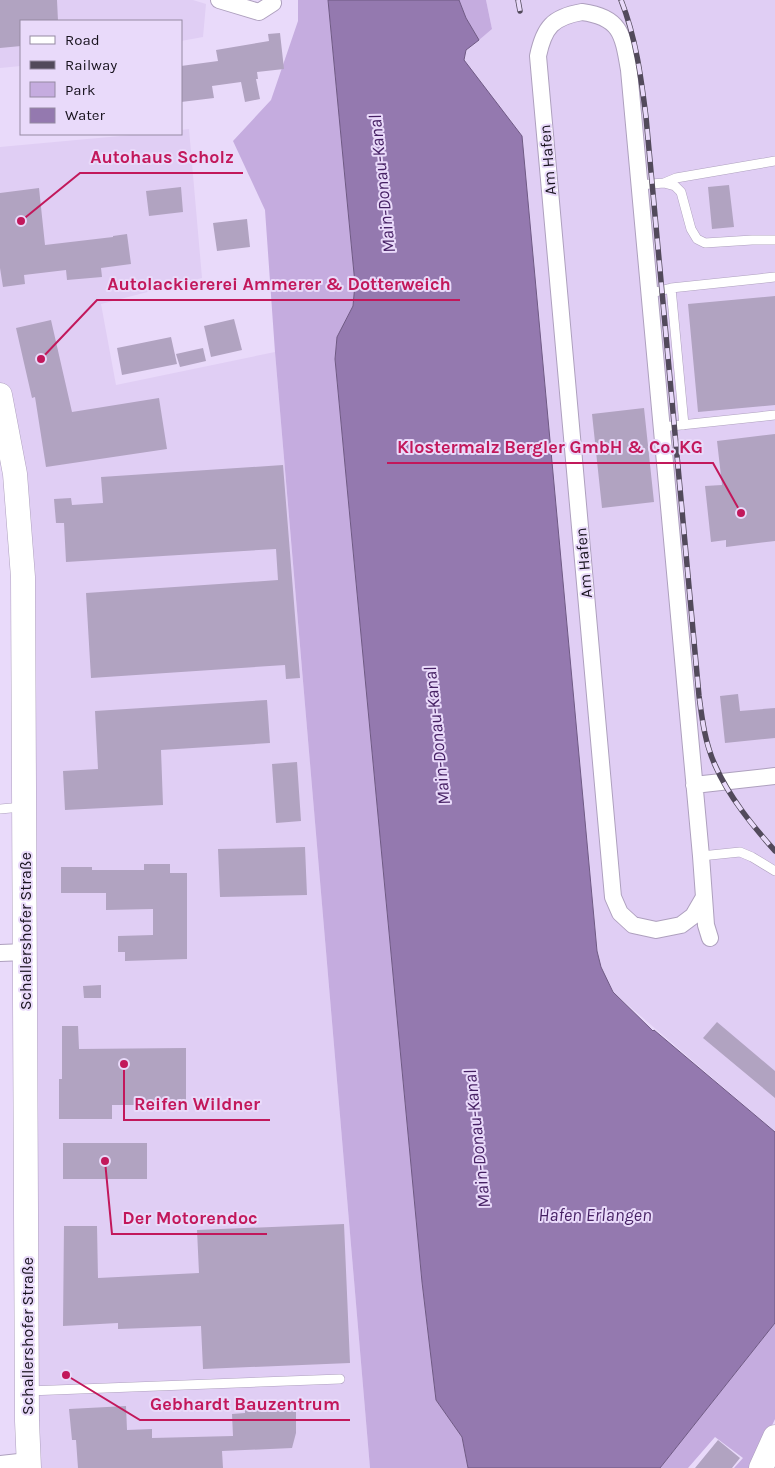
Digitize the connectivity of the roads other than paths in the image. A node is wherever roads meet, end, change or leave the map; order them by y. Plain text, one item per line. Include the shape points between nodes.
1 (219, 0) edge
2 (273, 3) dead end
3 (775, 160) edge
4 (664, 183) junction
5 (639, 186) junction
6 (775, 240) edge
7 (775, 277) edge
8 (671, 288) junction
9 (648, 294) junction
10 (0, 395) edge
11 (775, 415) edge
12 (684, 424) junction
13 (662, 427) junction
14 (7, 458) edge
15 (775, 776) edge
16 (694, 785) junction
17 (25, 807) junction
18 (0, 809) edge
19 (701, 856) junction
20 (775, 871) edge
21 (704, 897) junction
22 (710, 938) dead end
23 (25, 952) junction
24 (0, 953) edge
25 (340, 1378) dead end
26 (27, 1391) junction
27 (775, 1437) edge
28 (0, 1464) edge
29 (28, 1465) edge
30 (761, 1468) edge

1 - 2 street via 259,12
3 - 4 lane
4 - 5 lane
4 - 6 lane via 681,192 697,239 705,243
5 - 9 street, Am Hafen
5 - 21 street, Am Hafen via 628,70 621,35 616,25 593,14 582,12 559,18 541,39 538,56 613,897 620,913 632,925 656,930 681,925 693,916
7 - 8 lane
8 - 9 lane
8 - 12 lane
9 - 13 street, Am Hafen
10 - 14 street, Schallershofer Straße
11 - 12 lane
12 - 13 lane
13 - 16 street, Am Hafen
14 - 17 street, Schallershofer Straße via 18,501 23,577
15 - 16 street
16 - 19 street, Am Hafen
17 - 18 lane
17 - 23 street, Schallershofer Straße
19 - 20 lane via 740,852
19 - 21 street, Am Hafen
21 - 22 street
23 - 24 street
23 - 26 street, Schallershofer Straße
25 - 26 lane
26 - 29 street, Schallershofer Straße
27 - 30 street
28 - 29 street

